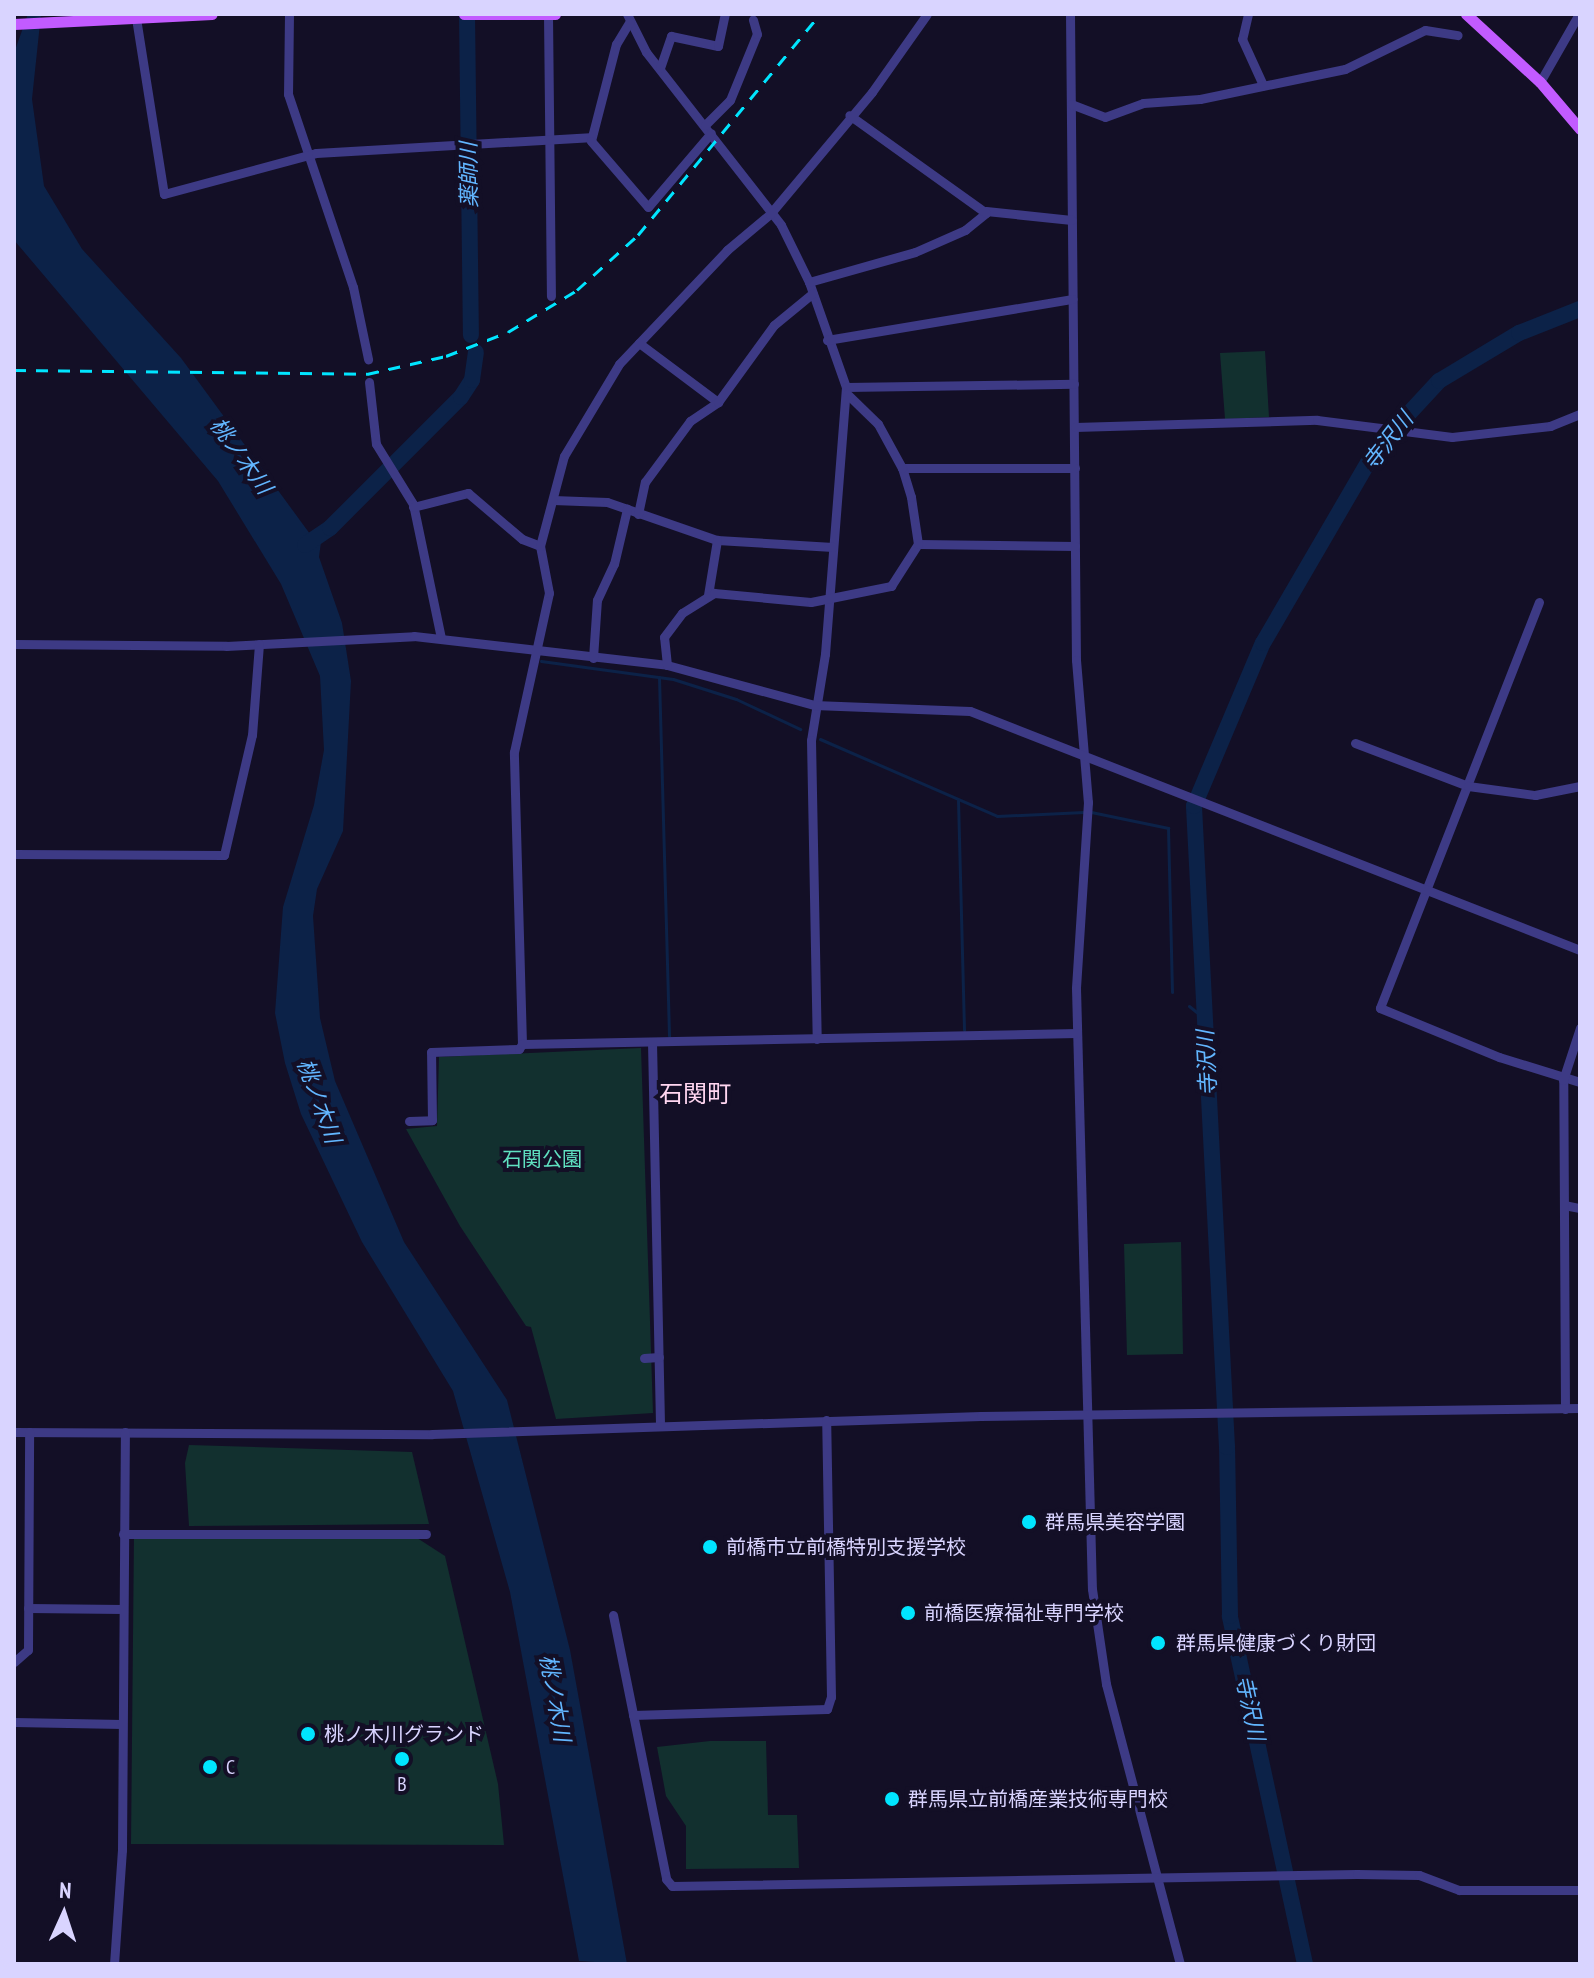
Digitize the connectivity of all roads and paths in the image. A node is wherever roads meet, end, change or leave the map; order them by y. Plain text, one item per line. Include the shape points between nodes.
1 (212, 14) edge
2 (289, 14) edge
3 (464, 14) edge
4 (555, 14) edge
5 (725, 14) edge
6 (927, 14) edge
7 (1070, 14) edge
8 (1248, 14) edge
9 (1466, 14) edge
10 (1579, 14) edge
11 (548, 15) edge
12 (97, 17) edge
13 (136, 18) junction
14 (628, 18) edge
15 (753, 20) dead end
16 (14, 24) edge
17 (1458, 35) dead end
18 (660, 68) junction
19 (1540, 82) junction
20 (1263, 85) junction
21 (1071, 104) junction
22 (849, 115) junction
23 (708, 129) junction
24 (1580, 129) edge
25 (590, 137) junction
26 (548, 141) junction
27 (308, 154) junction
28 (986, 211) junction
29 (770, 214) junction
30 (1072, 220) junction
31 (809, 282) junction
32 (813, 293) junction
33 (551, 296) dead end
34 (1073, 299) junction
35 (827, 340) junction
36 (639, 343) junction
37 (368, 359) dead end
38 (369, 382) dead end
39 (1074, 384) junction
40 (846, 390) junction
41 (718, 402) junction
42 (1580, 414) edge
43 (1075, 427) junction
44 (902, 468) junction
45 (1075, 468) junction
46 (553, 500) junction
47 (413, 507) junction
48 (627, 509) junction
49 (638, 514) junction
50 (717, 540) junction
51 (918, 544) junction
52 (540, 546) junction
53 (1075, 546) junction
54 (833, 547) junction
55 (708, 595) junction
56 (829, 601) junction
57 (1539, 602) dead end
58 (441, 638) junction
59 (14, 644) edge
60 (264, 644) junction
61 (536, 650) junction
62 (593, 658) junction
63 (667, 665) junction
64 (814, 705) junction
65 (1355, 743) dead end
66 (1087, 754) junction
67 (1468, 786) junction
68 (1580, 786) edge
69 (14, 854) edge
70 (1425, 890) junction
71 (1580, 950) edge
72 (1580, 1028) edge
73 (1077, 1033) junction
74 (817, 1039) junction
75 (652, 1042) junction
76 (522, 1044) junction
77 (1563, 1080) junction
78 (1580, 1082) edge
79 (409, 1121) dead end
80 (1564, 1205) junction
81 (1580, 1208) edge
82 (659, 1357) junction
83 (644, 1358) dead end
84 (1580, 1408) edge
85 (1565, 1409) junction
86 (1083, 1415) junction
87 (826, 1420) junction
88 (660, 1425) junction
89 (14, 1432) edge
90 (29, 1432) junction
91 (125, 1432) junction
92 (123, 1534) junction
93 (426, 1534) dead end
94 (28, 1608) junction
95 (123, 1609) junction
96 (613, 1615) dead end
97 (14, 1662) edge
98 (633, 1715) junction
99 (14, 1722) edge
100 (122, 1724) junction
101 (1156, 1877) junction
102 (1580, 1890) edge
103 (114, 1964) edge
104 (1180, 1964) edge

1 - 13 main road
2 - 27 street via 288,94
3 - 11 main road
4 - 11 main road
5 - 18 street via 718,46 671,36
6 - 22 street
7 - 21 street
8 - 20 street via 1242,39
9 - 19 main road
10 - 19 street
11 - 26 street
12 - 13 main road
12 - 16 main road
13 - 27 street via 164,194
14 - 18 street
14 - 25 street
15 - 23 street via 757,34 730,100
17 - 20 street via 1425,30 1345,69
18 - 23 street
19 - 24 main road
20 - 21 street via 1200,99 1143,103 1105,117
21 - 30 street
22 - 28 street
22 - 29 street
23 - 25 street via 648,207
23 - 29 street
25 - 26 street
26 - 27 street
26 - 33 street
27 - 37 street via 353,287
28 - 30 street
28 - 31 street via 965,230 915,252
29 - 31 street via 781,225
29 - 36 street
30 - 34 street
31 - 32 street
32 - 35 street
32 - 41 street via 774,325
34 - 35 street
34 - 39 street
35 - 40 street
36 - 41 street
36 - 46 street via 619,364 564,456
38 - 47 street via 372,427
39 - 40 street
39 - 43 street
40 - 44 street via 878,424
40 - 54 street
41 - 49 street via 690,421 645,482
42 - 43 street via 1539,428 1452,437 1317,420
43 - 45 street
44 - 45 street
44 - 51 street
45 - 53 street
46 - 48 street via 607,502
46 - 52 street
47 - 52 street via 468,493 522,539
47 - 58 street
48 - 49 street
48 - 62 street via 614,564 597,600
49 - 50 street
50 - 54 street
50 - 55 street
51 - 53 street
51 - 56 street via 891,586
52 - 61 street via 549,593
53 - 66 street
54 - 56 street
55 - 56 street
55 - 63 street via 682,613 664,637
56 - 64 street
57 - 67 street
58 - 60 street
58 - 61 street
59 - 60 street
60 - 69 street via 252,735 224,855
61 - 62 street
61 - 76 street via 514,752
62 - 63 street
63 - 64 street
64 - 66 street via 970,711
64 - 74 street
65 - 67 street
66 - 70 street
66 - 73 street
67 - 68 street via 1535,795
67 - 70 street
70 - 71 street
70 - 77 street via 1380,1008
72 - 77 street
73 - 74 street
73 - 86 street
74 - 75 street
75 - 76 street
75 - 82 street
76 - 79 street via 519,1049 431,1052 432,1120
77 - 78 street
77 - 80 street
80 - 81 street
80 - 85 street
82 - 83 street
82 - 88 street
84 - 85 street
85 - 86 street
86 - 87 street
86 - 101 street via 1098,1637
87 - 88 street
87 - 98 street via 831,1697 827,1709
88 - 91 street via 442,1434
89 - 90 street
90 - 91 street
90 - 94 street
91 - 92 street
92 - 93 street
92 - 95 street
94 - 95 street
94 - 97 street via 27,1653
95 - 100 street
96 - 98 street
98 - 101 street via 668,1885
99 - 100 street
100 - 103 street via 122,1850
101 - 102 street via 1419,1875 1459,1890
101 - 104 street

